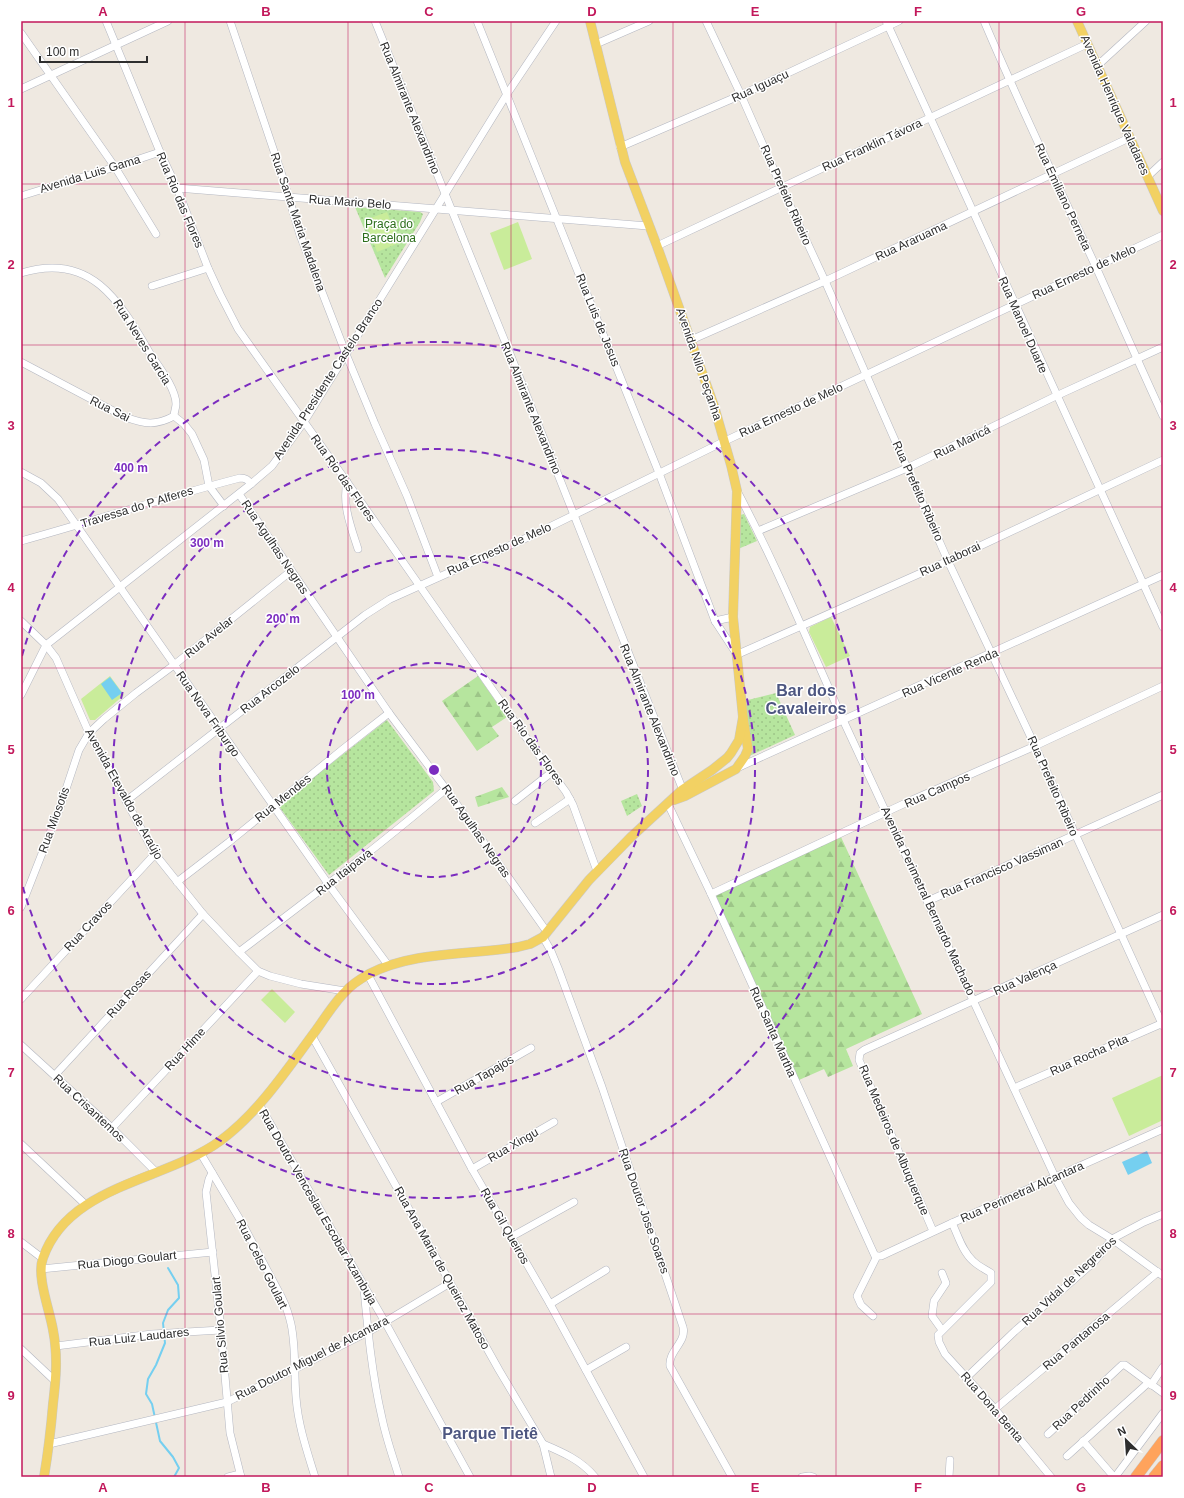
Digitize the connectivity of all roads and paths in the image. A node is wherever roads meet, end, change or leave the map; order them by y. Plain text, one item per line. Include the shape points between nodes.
1 (106, 21) edge
2 (168, 21) edge
3 (230, 21) edge
4 (375, 21) edge
5 (477, 21) edge
6 (556, 21) edge
7 (590, 21) edge
8 (649, 21) edge
9 (706, 21) edge
10 (899, 21) edge
11 (984, 21) edge
12 (1076, 21) edge
13 (1146, 21) edge
14 (887, 23) edge
15 (21, 33) edge
16 (596, 44) junction
17 (1087, 44) junction
18 (115, 46) junction
19 (1097, 66) junction
20 (51, 75) junction
21 (1009, 80) junction
22 (21, 89) edge
23 (507, 94) junction
24 (741, 95) junction
25 (930, 118) junction
26 (1129, 138) junction
27 (620, 147) junction
28 (160, 152) junction
29 (1163, 162) edge
30 (115, 167) junction
31 (1052, 174) junction
32 (1147, 176) junction
33 (177, 188) junction
34 (782, 188) junction
35 (445, 194) junction
36 (21, 196) edge
37 (288, 198) junction
38 (436, 209) junction
39 (452, 210) junction
40 (973, 211) junction
41 (1163, 211) edge
42 (558, 219) junction
43 (648, 226) junction
44 (156, 234) dead end
45 (1163, 235) edge
46 (657, 246) junction
47 (1096, 267) junction
48 (208, 268) junction
49 (21, 273) edge
50 (825, 281) junction
51 (152, 286) dead end
52 (1014, 305) junction
53 (691, 340) junction
54 (1163, 347) edge
55 (346, 354) junction
56 (1136, 359) junction
57 (21, 362) edge
58 (866, 374) junction
59 (1056, 396) junction
60 (174, 416) junction
61 (1163, 416) edge
62 (304, 422) junction
63 (724, 441) junction
64 (1163, 460) edge
65 (907, 468) junction
66 (21, 472) edge
67 (659, 473) junction
68 (347, 482) junction
69 (251, 484) junction
70 (209, 486) junction
71 (1100, 489) junction
72 (737, 491) junction
73 (239, 494) junction
74 (224, 506) junction
75 (573, 516) junction
76 (77, 526) junction
77 (758, 531) junction
78 (21, 541) edge
79 (358, 549) dead end
80 (948, 560) junction
81 (291, 571) junction
82 (1163, 575) edge
83 (438, 576) junction
84 (1144, 585) junction
85 (420, 586) junction
86 (120, 587) junction
87 (733, 617) junction
88 (21, 621) edge
89 (715, 621) junction
90 (801, 626) junction
91 (1163, 627) edge
92 (337, 637) junction
93 (46, 645) junction
94 (736, 654) junction
95 (991, 654) junction
96 (174, 666) junction
97 (1163, 686) edge
98 (21, 695) edge
99 (389, 714) junction
100 (743, 717) junction
101 (844, 721) junction
102 (219, 728) junction
103 (89, 733) junction
104 (1035, 746) junction
105 (736, 769) junction
106 (712, 770) junction
107 (552, 772) junction
108 (718, 779) junction
109 (446, 789) junction
110 (683, 793) junction
111 (1163, 795) edge
112 (570, 799) junction
113 (126, 801) junction
114 (515, 801) dead end
115 (669, 803) junction
116 (273, 806) junction
117 (886, 812) junction
118 (535, 824) dead end
119 (1076, 836) junction
120 (155, 854) junction
121 (597, 871) junction
122 (177, 882) junction
123 (329, 885) junction
124 (711, 894) junction
125 (928, 901) junction
126 (21, 907) edge
127 (203, 914) junction
128 (1163, 915) edge
129 (545, 934) junction
130 (1121, 935) junction
131 (239, 952) junction
132 (388, 965) junction
133 (258, 971) junction
134 (368, 975) junction
135 (345, 991) junction
136 (21, 999) edge
137 (975, 1001) junction
138 (1163, 1024) edge
139 (312, 1036) junction
140 (21, 1045) edge
141 (531, 1048) dead end
142 (864, 1050) joint
143 (55, 1075) junction
144 (1014, 1088) junction
145 (436, 1102) junction
146 (259, 1104) junction
147 (554, 1122) dead end
148 (112, 1128) junction
149 (1163, 1129) edge
150 (21, 1144) edge
151 (200, 1154) junction
152 (472, 1169) junction
153 (156, 1172) junction
154 (212, 1173) junction
155 (1055, 1177) junction
156 (574, 1202) dead end
157 (86, 1205) junction
158 (1163, 1214) edge
159 (952, 1222) junction
160 (933, 1232) junction
161 (511, 1237) junction
162 (1112, 1239) junction
163 (21, 1242) edge
164 (213, 1252) junction
165 (879, 1256) junction
166 (42, 1258) junction
167 (41, 1269) junction
168 (606, 1270) dead end
169 (942, 1273) dead end
170 (1160, 1274) edge
171 (450, 1283) junction
172 (364, 1287) junction
173 (550, 1304) junction
174 (873, 1316) dead end
175 (384, 1322) junction
176 (221, 1330) junction
177 (368, 1332) junction
178 (940, 1332) junction
179 (56, 1346) junction
180 (626, 1348) dead end
181 (21, 1349) edge
182 (1163, 1367) edge
183 (295, 1369) junction
184 (586, 1370) junction
185 (966, 1378) junction
186 (56, 1381) junction
187 (1149, 1384) junction
188 (1163, 1393) edge
189 (227, 1402) junction
190 (995, 1409) junction
191 (1163, 1413) edge
192 (1048, 1434) dead end
193 (1083, 1441) junction
194 (1163, 1441) edge
195 (49, 1444) junction
196 (543, 1444) junction
197 (1067, 1456) dead end
198 (950, 1460) dead end
199 (1163, 1466) edge
200 (241, 1475) edge
201 (44, 1477) edge
202 (228, 1477) edge
203 (315, 1477) edge
204 (399, 1477) edge
205 (470, 1477) edge
206 (551, 1477) edge
207 (595, 1477) edge
208 (644, 1477) edge
209 (732, 1477) edge
210 (802, 1477) edge
211 (813, 1477) edge
212 (949, 1477) edge
213 (1051, 1477) edge
214 (1115, 1477) edge
215 (1136, 1477) edge
216 (1154, 1477) edge

1 - 18 street, Rua Rio das Flores
2 - 18 street
3 - 37 street, Rua Santa Maria Madalena
4 - 35 street, Rua Almirante Alexandrino
5 - 23 street, Rua Luis de Jesus
6 - 23 street, Avenida Presidente Castelo Branco
7 - 16 main road, Avenida Nilo Peçanha
8 - 16 street
9 - 24 street, Rua Prefeito Ribeiro
10 - 14 street, Rua Iguaçu
11 - 21 street, Rua Emiliano Perneta
12 - 17 main road, Avenida Henrique Valadares
13 - 19 street
14 - 24 street, Rua Iguaçu
14 - 25 street, Rua Manoel Duarte
15 - 20 street
16 - 27 main road, Avenida Nilo Peçanha
17 - 19 main road, Avenida Henrique Valadares
17 - 21 street, Rua Franklin Távora
18 - 20 street
18 - 28 street, Rua Rio das Flores
19 - 26 main road, Avenida Henrique Valadares
20 - 22 street
20 - 30 street
21 - 25 street, Rua Franklin Távora
21 - 31 street, Rua Emiliano Perneta
23 - 35 street, Avenida Presidente Castelo Branco
23 - 42 street, Rua Luis de Jesus
24 - 27 street, Rua Iguaçu
24 - 34 street, Rua Prefeito Ribeiro
25 - 34 street, Rua Franklin Távora
25 - 40 street, Rua Manoel Duarte
26 - 31 street, Rua Araruama
26 - 32 main road, Avenida Henrique Valadares
27 - 43 main road, Avenida Nilo Peçanha
28 - 30 street, Avenida Luis Gama
28 - 33 street, Rua Rio das Flores
29 - 32 street
30 - 36 street, Avenida Luis Gama
30 - 44 street
31 - 40 street, Rua Araruama
31 - 47 street, Rua Emiliano Perneta
32 - 41 main road, Avenida Henrique Valadares
33 - 37 street, Rua Mario Belo
33 - 48 street, Rua Rio das Flores
34 - 46 street, Rua Franklin Távora
34 - 50 street, Rua Prefeito Ribeiro
35 - 38 street, Avenida Presidente Castelo Branco
35 - 39 street, Rua Almirante Alexandrino
37 - 38 street, Rua Mario Belo
37 - 55 street, Rua Santa Maria Madalena
38 - 39 street, Rua Mario Belo
38 - 55 street, Avenida Presidente Castelo Branco
39 - 42 street, Rua Mario Belo
39 - 75 street, Rua Almirante Alexandrino
40 - 50 street, Rua Araruama
40 - 52 street, Rua Manoel Duarte
42 - 43 street, Rua Mario Belo
42 - 67 street, Rua Luis de Jesus
43 - 46 main road, Avenida Nilo Peçanha
45 - 47 street, Rua Ernesto de Melo
46 - 53 main road, Avenida Nilo Peçanha
47 - 52 street, Rua Ernesto de Melo
47 - 56 street, Rua Emiliano Perneta
48 - 51 street
48 - 62 street, Rua Rio das Flores via 238,329
49 - 60 street, Rua Neves Garcia via 44,268 70,269 90,277 111,294 130,319 171,390 176,404
50 - 53 street, Rua Araruama
50 - 58 street, Rua Prefeito Ribeiro
52 - 58 street, Rua Ernesto de Melo
52 - 59 street, Rua Manoel Duarte
53 - 63 main road, Avenida Nilo Peçanha
54 - 56 street, Rua Maricá
55 - 62 street, Avenida Presidente Castelo Branco
55 - 83 street, Rua Santa Maria Madalena
56 - 59 street, Rua Maricá
56 - 61 street, Rua Emiliano Perneta
57 - 60 street, Rua Sai via 136,421 152,423 165,421
58 - 63 street, Rua Ernesto de Melo
58 - 65 street, Rua Prefeito Ribeiro
59 - 65 street, Rua Maricá
59 - 71 street, Rua Manoel Duarte
60 - 70 street via 192,434 198,446 208,474
62 - 68 street, Rua Rio das Flores
62 - 69 street, Avenida Presidente Castelo Branco via 272,466
63 - 67 street, Rua Ernesto de Melo
63 - 72 main road, Avenida Nilo Peçanha
64 - 71 street, Rua Itaborai
65 - 77 street, Rua Maricá
65 - 80 street, Rua Prefeito Ribeiro
66 - 76 street, Rua Nova Friburgo via 50,490
67 - 75 street, Rua Ernesto de Melo
67 - 89 street, Rua Luis de Jesus
68 - 79 street via 346,505
68 - 85 street, Rua Rio das Flores
69 - 70 street, Travessa do P Alferes via 248,480 240,478
69 - 73 street, Avenida Presidente Castelo Branco
70 - 74 street
70 - 76 street, Travessa do P Alferes
71 - 80 street, Rua Itaborai
71 - 84 street, Rua Manoel Duarte
72 - 77 street, Avenida Perimetral Bernardo Machado
72 - 87 main road, Avenida Nilo Peçanha
73 - 74 street, Avenida Presidente Castelo Branco
73 - 81 street, Rua Agulhas Negras
74 - 86 street, Avenida Presidente Castelo Branco
75 - 83 street, Rua Ernesto de Melo
75 - 110 street, Rua Almirante Alexandrino
76 - 78 street, Travessa do P Alferes
76 - 86 street, Rua Nova Friburgo
77 - 90 street, Avenida Perimetral Bernardo Machado
80 - 90 street, Rua Itaborai
80 - 95 street, Rua Prefeito Ribeiro
81 - 92 street, Rua Agulhas Negras
81 - 96 street, Rua Avelar
82 - 84 street, Rua Vicente Renda
83 - 85 street, Rua Ernesto de Melo
84 - 91 street, Rua Manoel Duarte
84 - 95 street, Rua Vicente Renda
85 - 92 street, Rua Arcozelo via 378,606
85 - 107 street, Rua Rio das Flores
86 - 93 street, Avenida Presidente Castelo Branco
86 - 96 street, Rua Nova Friburgo
87 - 89 street
87 - 94 main road, Avenida Nilo Peçanha
88 - 93 street, Avenida Etevaldo de Araújo
89 - 94 street, Rua Luis de Jesus
90 - 94 street, Rua Itaborai
90 - 101 street, Avenida Perimetral Bernardo Machado
92 - 99 street, Rua Agulhas Negras
92 - 102 street, Rua Arcozelo
93 - 98 street, Avenida Presidente Castelo Branco
93 - 103 street, Avenida Etevaldo de Araújo via 56,658
94 - 100 main road, Avenida Nilo Peçanha
95 - 101 street, Rua Vicente Renda
95 - 104 street, Rua Prefeito Ribeiro
96 - 102 street, Rua Nova Friburgo
96 - 103 street, Rua Avelar via 136,693
97 - 104 street, Rua Campos
99 - 109 street, Rua Agulhas Negras
99 - 116 street, Rua Mendes
100 - 105 main road, Avenida Nilo Peçanha via 748,748
100 - 106 main road, Avenida Nilo Peçanha via 737,745 727,758
101 - 105 street, Rua Vicente Renda
101 - 117 street, Avenida Perimetral Bernardo Machado
102 - 113 street, Rua Arcozelo
102 - 116 street, Rua Nova Friburgo
103 - 113 street, Avenida Etevaldo de Araújo
103 - 126 street, Rua Miosotis via 79,750 59,810
104 - 117 street, Rua Campos
104 - 119 street, Rua Prefeito Ribeiro
105 - 108 main road, Avenida Nilo Peçanha
106 - 108 main road
106 - 110 main road, Avenida Nilo Peçanha
107 - 112 street, Rua Rio das Flores
107 - 114 street
108 - 110 main road, Avenida Nilo Peçanha
109 - 123 street, Rua Itaipava
109 - 129 street, Rua Agulhas Negras
110 - 115 main road, Avenida Nilo Peçanha
111 - 119 street, Rua Francisco Vassiman
112 - 118 street
112 - 121 street, Rua Rio das Flores
113 - 120 street, Avenida Etevaldo de Araújo
115 - 121 main road, Avenida Nilo Peçanha
115 - 124 street, Rua Santa Martha
116 - 122 street, Rua Mendes
116 - 123 street, Rua Nova Friburgo
117 - 124 street, Rua Campos
117 - 125 street, Avenida Perimetral Bernardo Machado
119 - 125 street, Rua Francisco Vassiman
119 - 130 street, Rua Prefeito Ribeiro
120 - 122 street, Avenida Etevaldo de Araújo
120 - 136 street, Rua Cravos
121 - 129 main road, Avenida Nilo Peçanha
122 - 127 street, Avenida Etevaldo de Araújo
123 - 131 street, Rua Itaipava
123 - 132 street, Rua Nova Friburgo
124 - 165 street, Rua Santa Martha via 874,1254
125 - 137 street, Avenida Perimetral Bernardo Machado
127 - 131 street, Avenida Etevaldo de Araújo
127 - 143 street, Rua Rosas
128 - 130 street, Rua Valença
129 - 132 main road via 530,944 518,947 420,958
129 - 209 street, Rua Doutor Jose Soares via 597,1073 683,1326 683,1338 671,1358 670,1366
130 - 137 street, Rua Valença
130 - 138 street, Rua Prefeito Ribeiro
131 - 133 street, Avenida Etevaldo de Araújo
132 - 134 main road
133 - 135 street, Avenida Etevaldo de Araújo via 301,984
133 - 148 street, Rua Hime
134 - 135 main road
134 - 145 street, Rua Gil Queiros
135 - 139 main road
137 - 142 street, Rua Valença
137 - 144 street, Avenida Perimetral Bernardo Machado
138 - 144 street, Rua Rocha Pita
139 - 146 main road
139 - 171 street, Rua Ana Maria de Queiroz Matoso
140 - 143 street, Rua Crisantemos
141 - 145 street, Rua Tapajos
142 - 160 street, Rua Medeiros de Albuquerque via 860,1053 859,1060
143 - 148 street, Rua Crisantemos
144 - 155 street, Avenida Perimetral Bernardo Machado
145 - 152 street, Rua Gil Queiros
146 - 151 main road via 236,1128
146 - 172 street, Rua Doutor Venceslau Escobar Azambuja
147 - 152 street, Rua Xingu
148 - 153 street, Rua Crisantemos
149 - 155 street, Rua Perimetral Alcantara
150 - 157 street
151 - 153 main road
151 - 154 street, Rua Celso Goulart
152 - 161 street, Rua Gil Queiros
153 - 157 main road
154 - 164 street, Rua Silvio Goulart via 206,1192
154 - 183 street, Rua Celso Goulart via 282,1298 291,1323
155 - 159 street, Rua Perimetral Alcantara
155 - 162 street, Avenida Perimetral Bernardo Machado via 1069,1203 1081,1218
156 - 161 street
157 - 166 main road via 59,1229
158 - 162 street, Rua Vidal de Negreiros
159 - 160 street, Rua Perimetral Alcantara
159 - 178 street via 969,1257 991,1273 992,1282
160 - 165 street, Rua Perimetral Alcantara
161 - 173 street, Rua Gil Queiros
162 - 170 street, Avenida Perimetral Bernardo Machado
162 - 185 street, Rua Vidal de Negreiros via 1094,1262
163 - 166 street
164 - 167 street, Rua Diogo Goulart
164 - 176 street, Rua Silvio Goulart
165 - 174 street via 857,1296 861,1305
166 - 167 main road
167 - 179 main road
168 - 173 street
169 - 178 street, Rua Dona Benta via 946,1283 934,1301 932,1316
170 - 190 street, Rua Pantanosa
171 - 175 street, Rua Doutor Miguel de Alcantara
171 - 196 street, Rua Ana Maria de Queiroz Matoso
172 - 175 street, Rua Doutor Venceslau Escobar Azambuja
172 - 177 street
173 - 184 street, Rua Gil Queiros
175 - 177 street, Rua Doutor Miguel de Alcantara
175 - 205 street, Rua Doutor Venceslau Escobar Azambuja
176 - 179 street, Rua Luiz Laudares via 152,1334
176 - 189 street, Rua Silvio Goulart
177 - 183 street, Rua Doutor Miguel de Alcantara
177 - 204 street via 376,1391
178 - 185 street, Rua Dona Benta via 939,1342 945,1354
179 - 186 main road
180 - 184 street
181 - 186 street
182 - 187 street
183 - 189 street, Rua Doutor Miguel de Alcantara
183 - 203 street, Rua Celso Goulart via 298,1415
184 - 208 street, Rua Gil Queiros
185 - 190 street, Rua Dona Benta
186 - 195 main road
187 - 188 street
187 - 192 street, Rua Pedrinho via 1125,1365 1120,1365
187 - 193 street
189 - 195 street, Rua Doutor Miguel de Alcantara
189 - 200 street, Rua Silvio Goulart via 233,1446
190 - 213 street, Rua Dona Benta
191 - 214 street
193 - 197 street
193 - 214 street
194 - 215 highway
195 - 201 main road
196 - 206 street, Rua Ana Maria de Queiroz Matoso
196 - 207 street via 577,1461
198 - 212 street
199 - 216 highway
200 - 202 street
210 - 211 street

